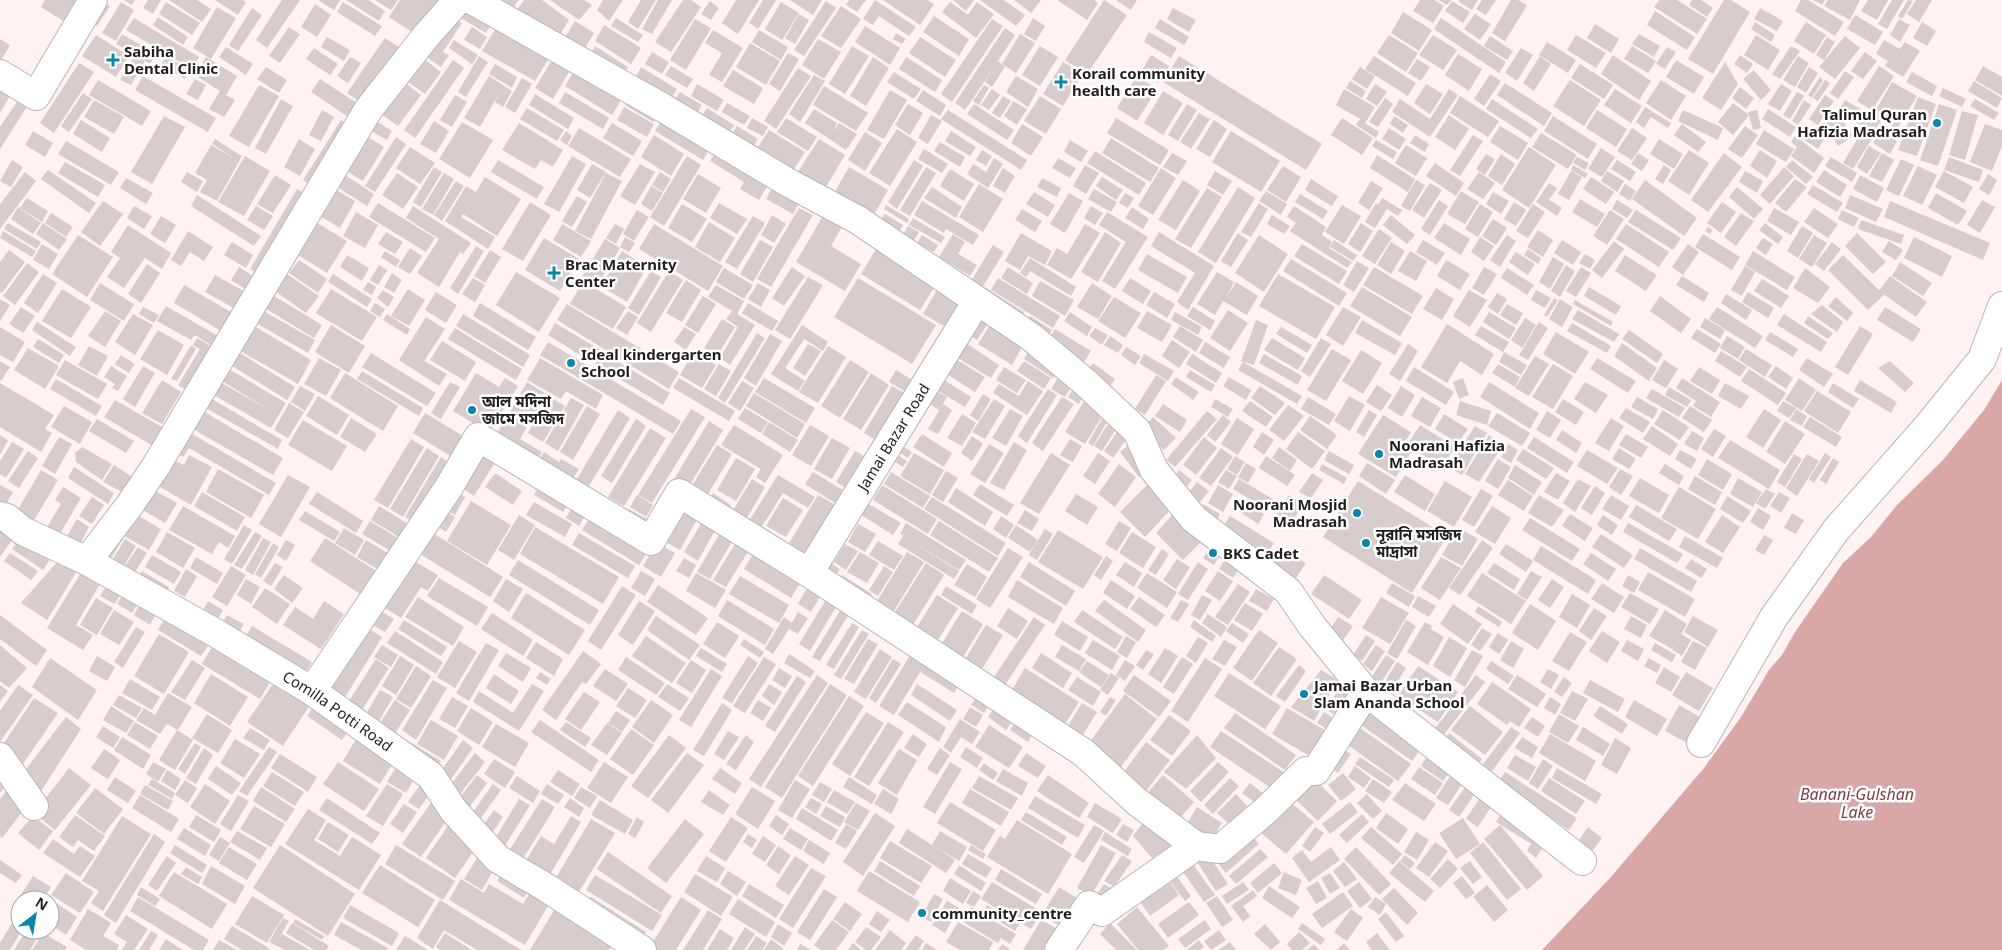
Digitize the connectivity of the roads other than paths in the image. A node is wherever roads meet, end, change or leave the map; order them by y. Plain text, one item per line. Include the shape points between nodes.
1 (93, 0) edge
2 (458, 0) edge
3 (472, 0) edge
4 (0, 74) edge
5 (977, 301) junction
6 (2002, 306) edge
7 (0, 516) edge
8 (87, 561) junction
9 (809, 573) junction
10 (312, 691) junction
11 (1366, 692) junction
12 (1701, 743) dead end
13 (0, 757) edge
14 (34, 806) dead end
15 (1196, 846) junction
16 (1582, 861) dead end
17 (642, 950) edge
18 (1059, 950) edge

1 - 4 street via 36,96
2 - 8 street via 368,110 156,466
3 - 5 street via 858,220
5 - 9 street, Jamai Bazar Road
5 - 11 street via 1031,337 1137,430 1154,470 1194,519 1288,591
6 - 12 street via 1982,359 1836,530 1774,617
7 - 8 street, Comilla Potti Road
8 - 10 street, Comilla Potti Road
9 - 10 street via 680,493 651,541 478,437 449,487
9 - 15 street via 1084,754 1136,801
10 - 17 street, Comilla Potti Road via 431,776 454,811 498,859
11 - 15 street via 1316,771 1306,771 1264,812 1220,848
11 - 16 street
13 - 14 street
15 - 18 street via 1102,912 1089,905

